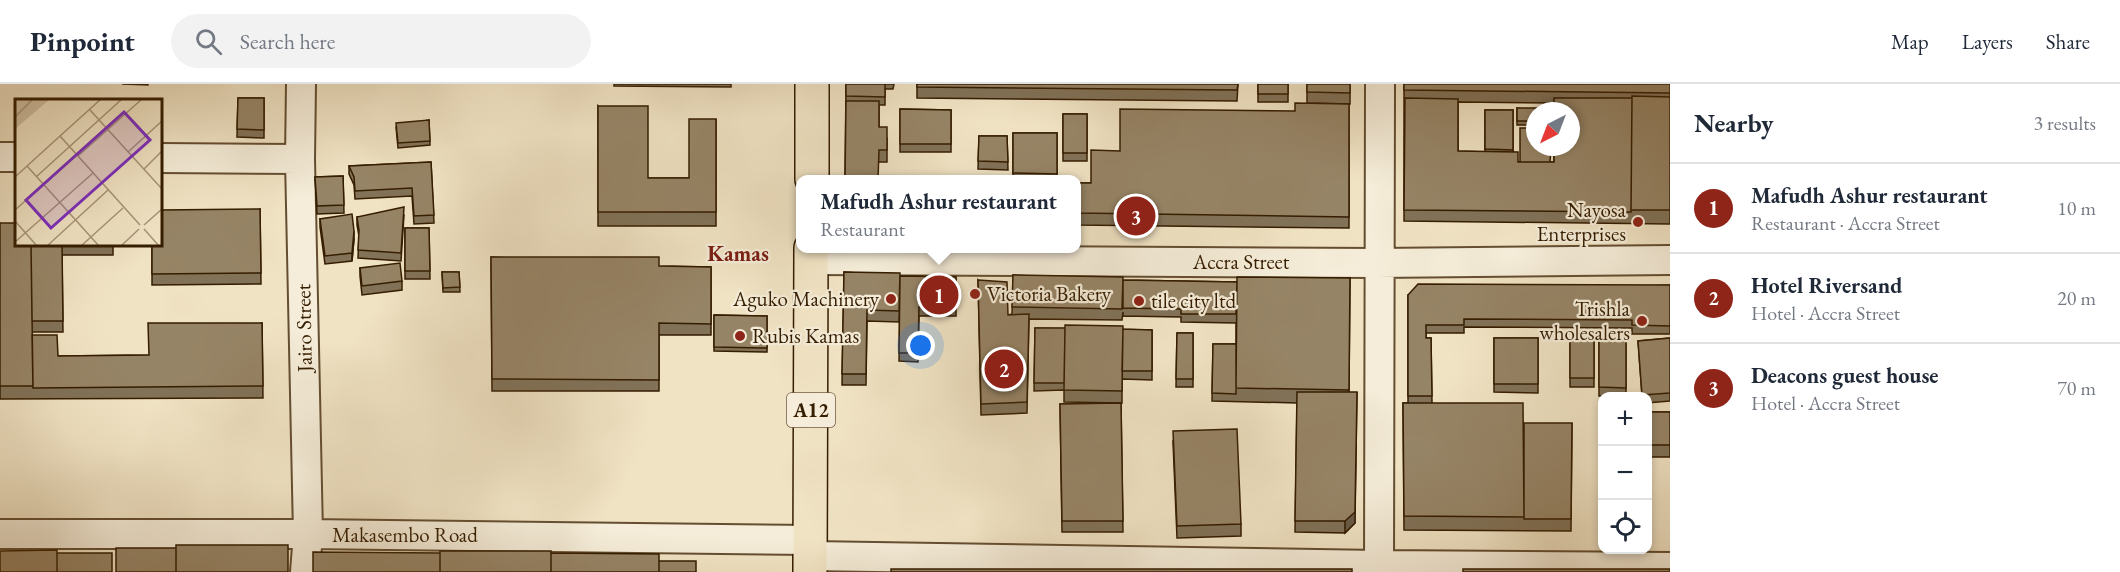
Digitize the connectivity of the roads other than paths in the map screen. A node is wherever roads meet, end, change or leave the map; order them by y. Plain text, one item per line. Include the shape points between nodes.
1 (301, 84) edge
2 (812, 84) edge
3 (1380, 84) edge
4 (162, 158) edge
5 (300, 159) junction
6 (812, 175) edge
7 (811, 254) edge
8 (1670, 260) edge
9 (1378, 263) junction
10 (0, 534) edge
11 (308, 534) junction
12 (810, 556) edge
13 (1670, 567) edge
14 (1379, 568) edge
15 (305, 572) edge

1 - 5 street, Jairo Street
2 - 6 highway
3 - 9 street
4 - 5 street
5 - 11 street, Jairo Street
7 - 9 street, Accra Street
7 - 12 highway, A12
8 - 9 street, Accra Street
9 - 14 street
10 - 11 street, Makasembo Road
11 - 12 street, Makasembo Road
11 - 15 street, Jairo Street
12 - 14 street, Makasembo Road
13 - 14 street, Makasembo Road

